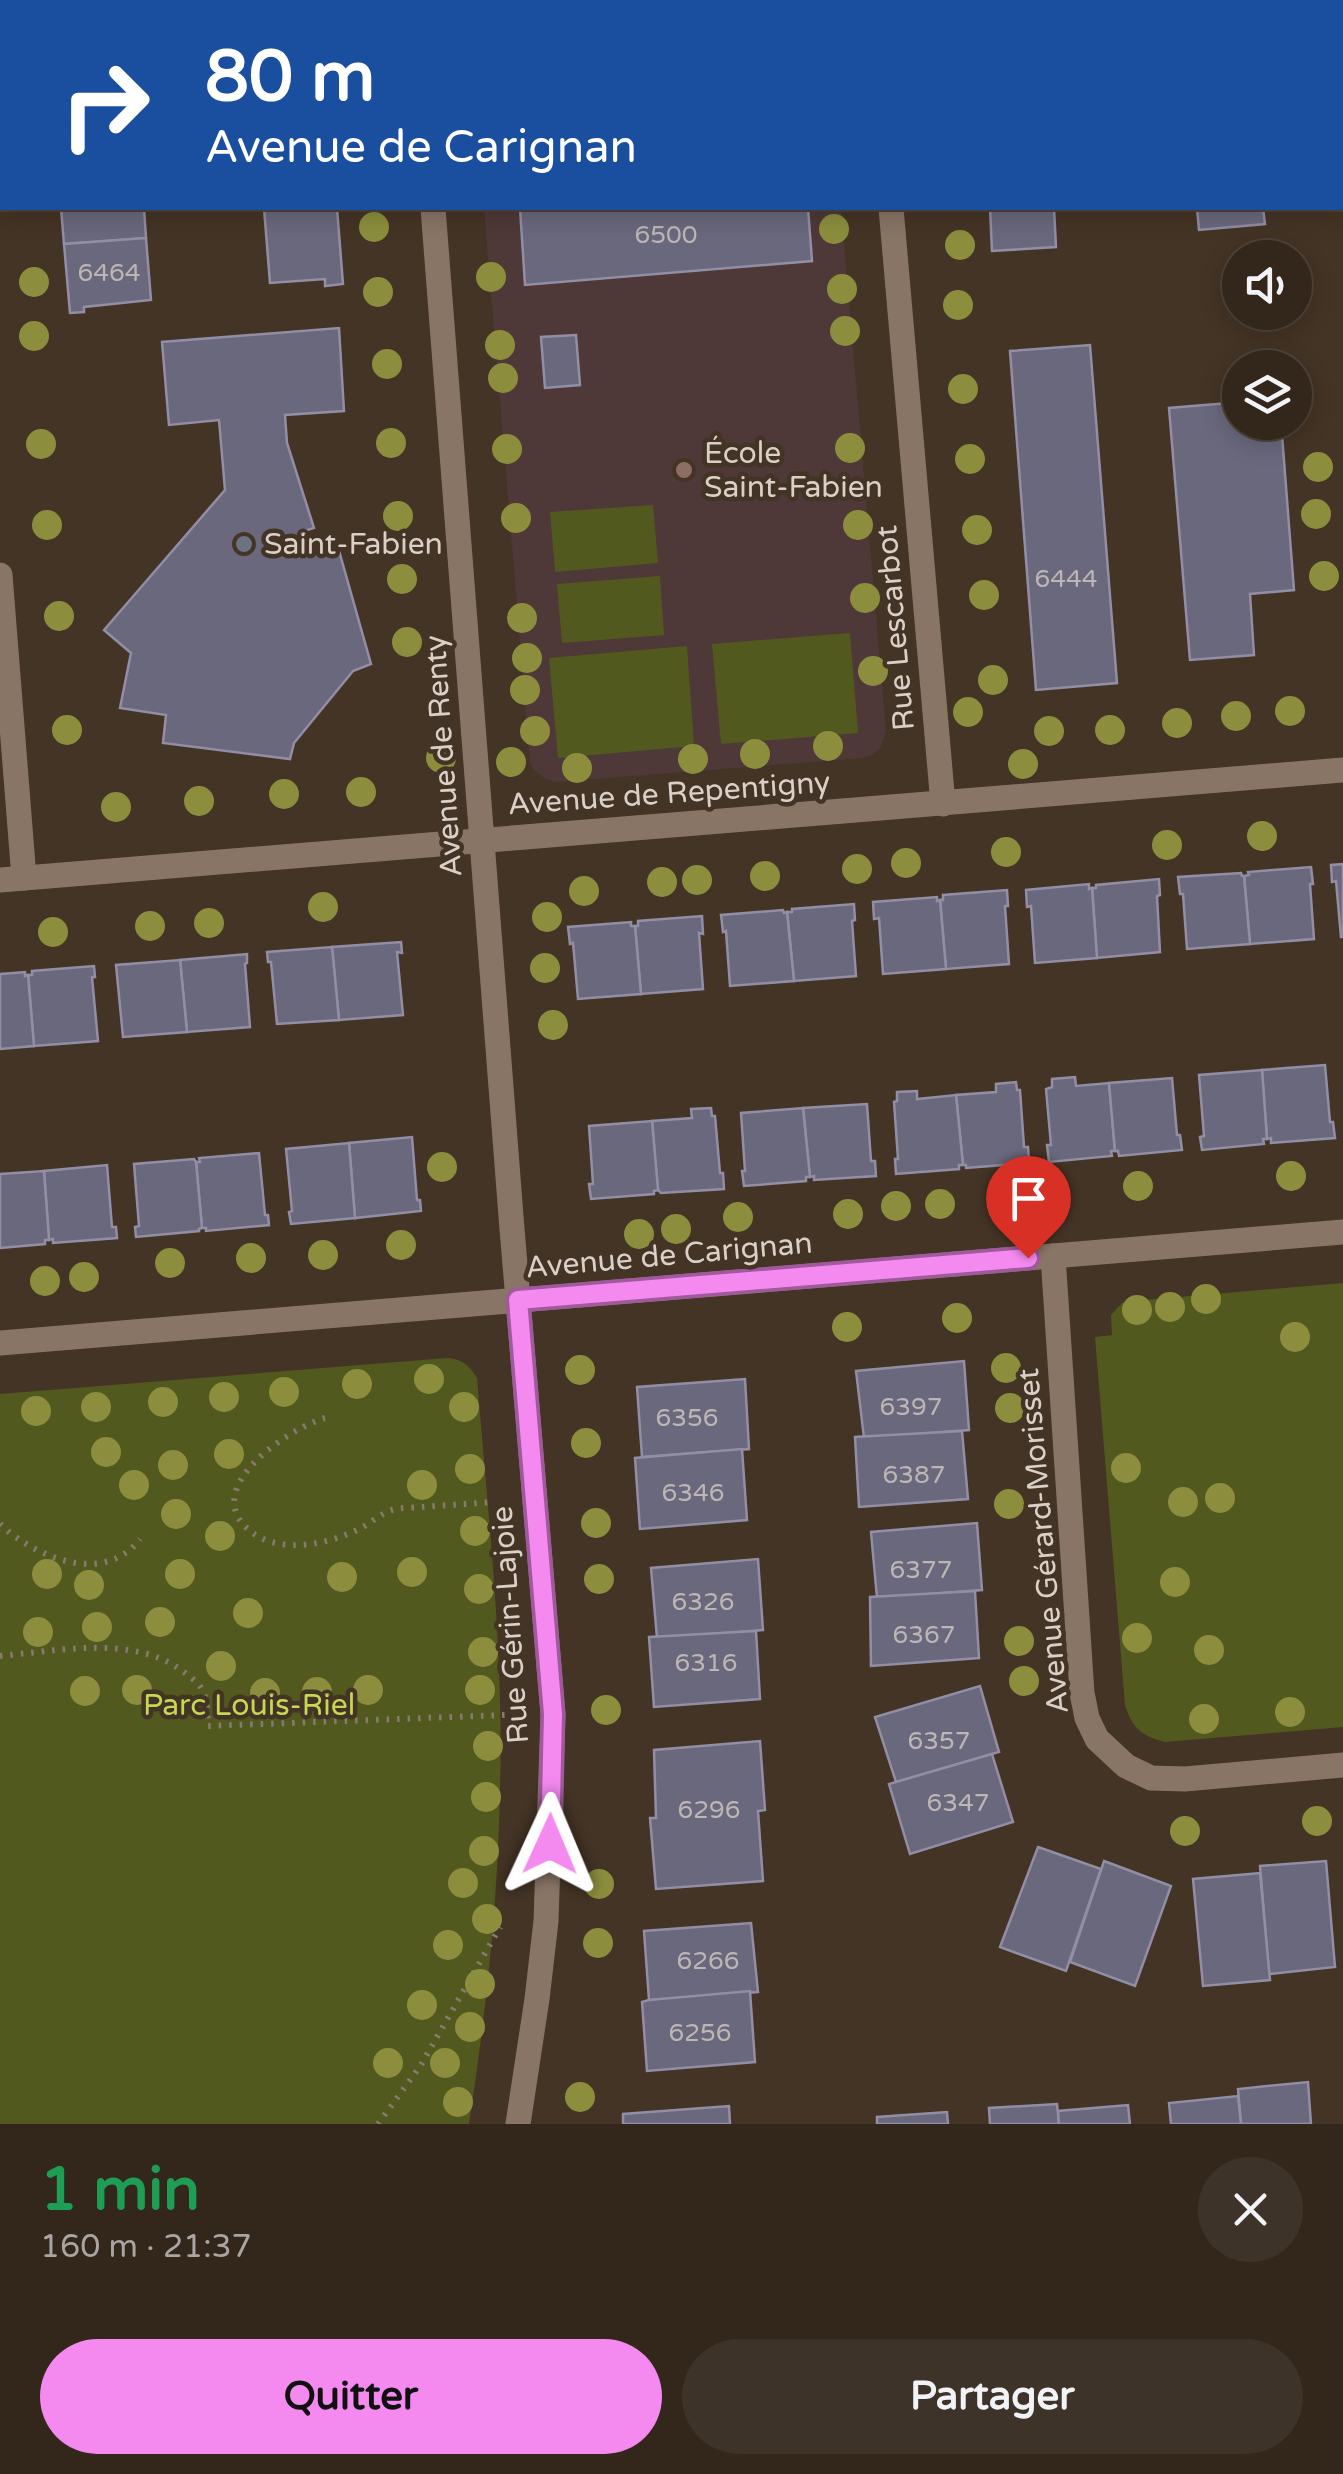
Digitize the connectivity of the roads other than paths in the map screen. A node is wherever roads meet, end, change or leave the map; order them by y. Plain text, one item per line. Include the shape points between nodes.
1 (433, 210) edge
2 (891, 210) edge
3 (0, 574) edge
4 (1343, 770) edge
5 (943, 804) junction
6 (482, 840) junction
7 (12, 879) edge
8 (1343, 1232) edge
9 (1053, 1256) junction
10 (518, 1300) junction
11 (0, 1342) edge
12 (1343, 1765) edge
13 (518, 2124) edge

1 - 6 street, Avenue de Renty
2 - 5 street, Rue Lescarbot
3 - 7 street
4 - 5 street, Avenue de Repentigny
5 - 6 street, Avenue de Repentigny
6 - 7 street, Avenue de Repentigny
6 - 10 street, Avenue de Renty
8 - 9 street, Avenue de Carignan
9 - 10 street, Avenue de Carignan
9 - 12 street, Avenue Gérard-Morisset via 1082,1693 1097,1739 1151,1778
10 - 11 street, Avenue de Carignan
10 - 13 street, Rue Gérin-Lajoie via 553,1714 546,1921

